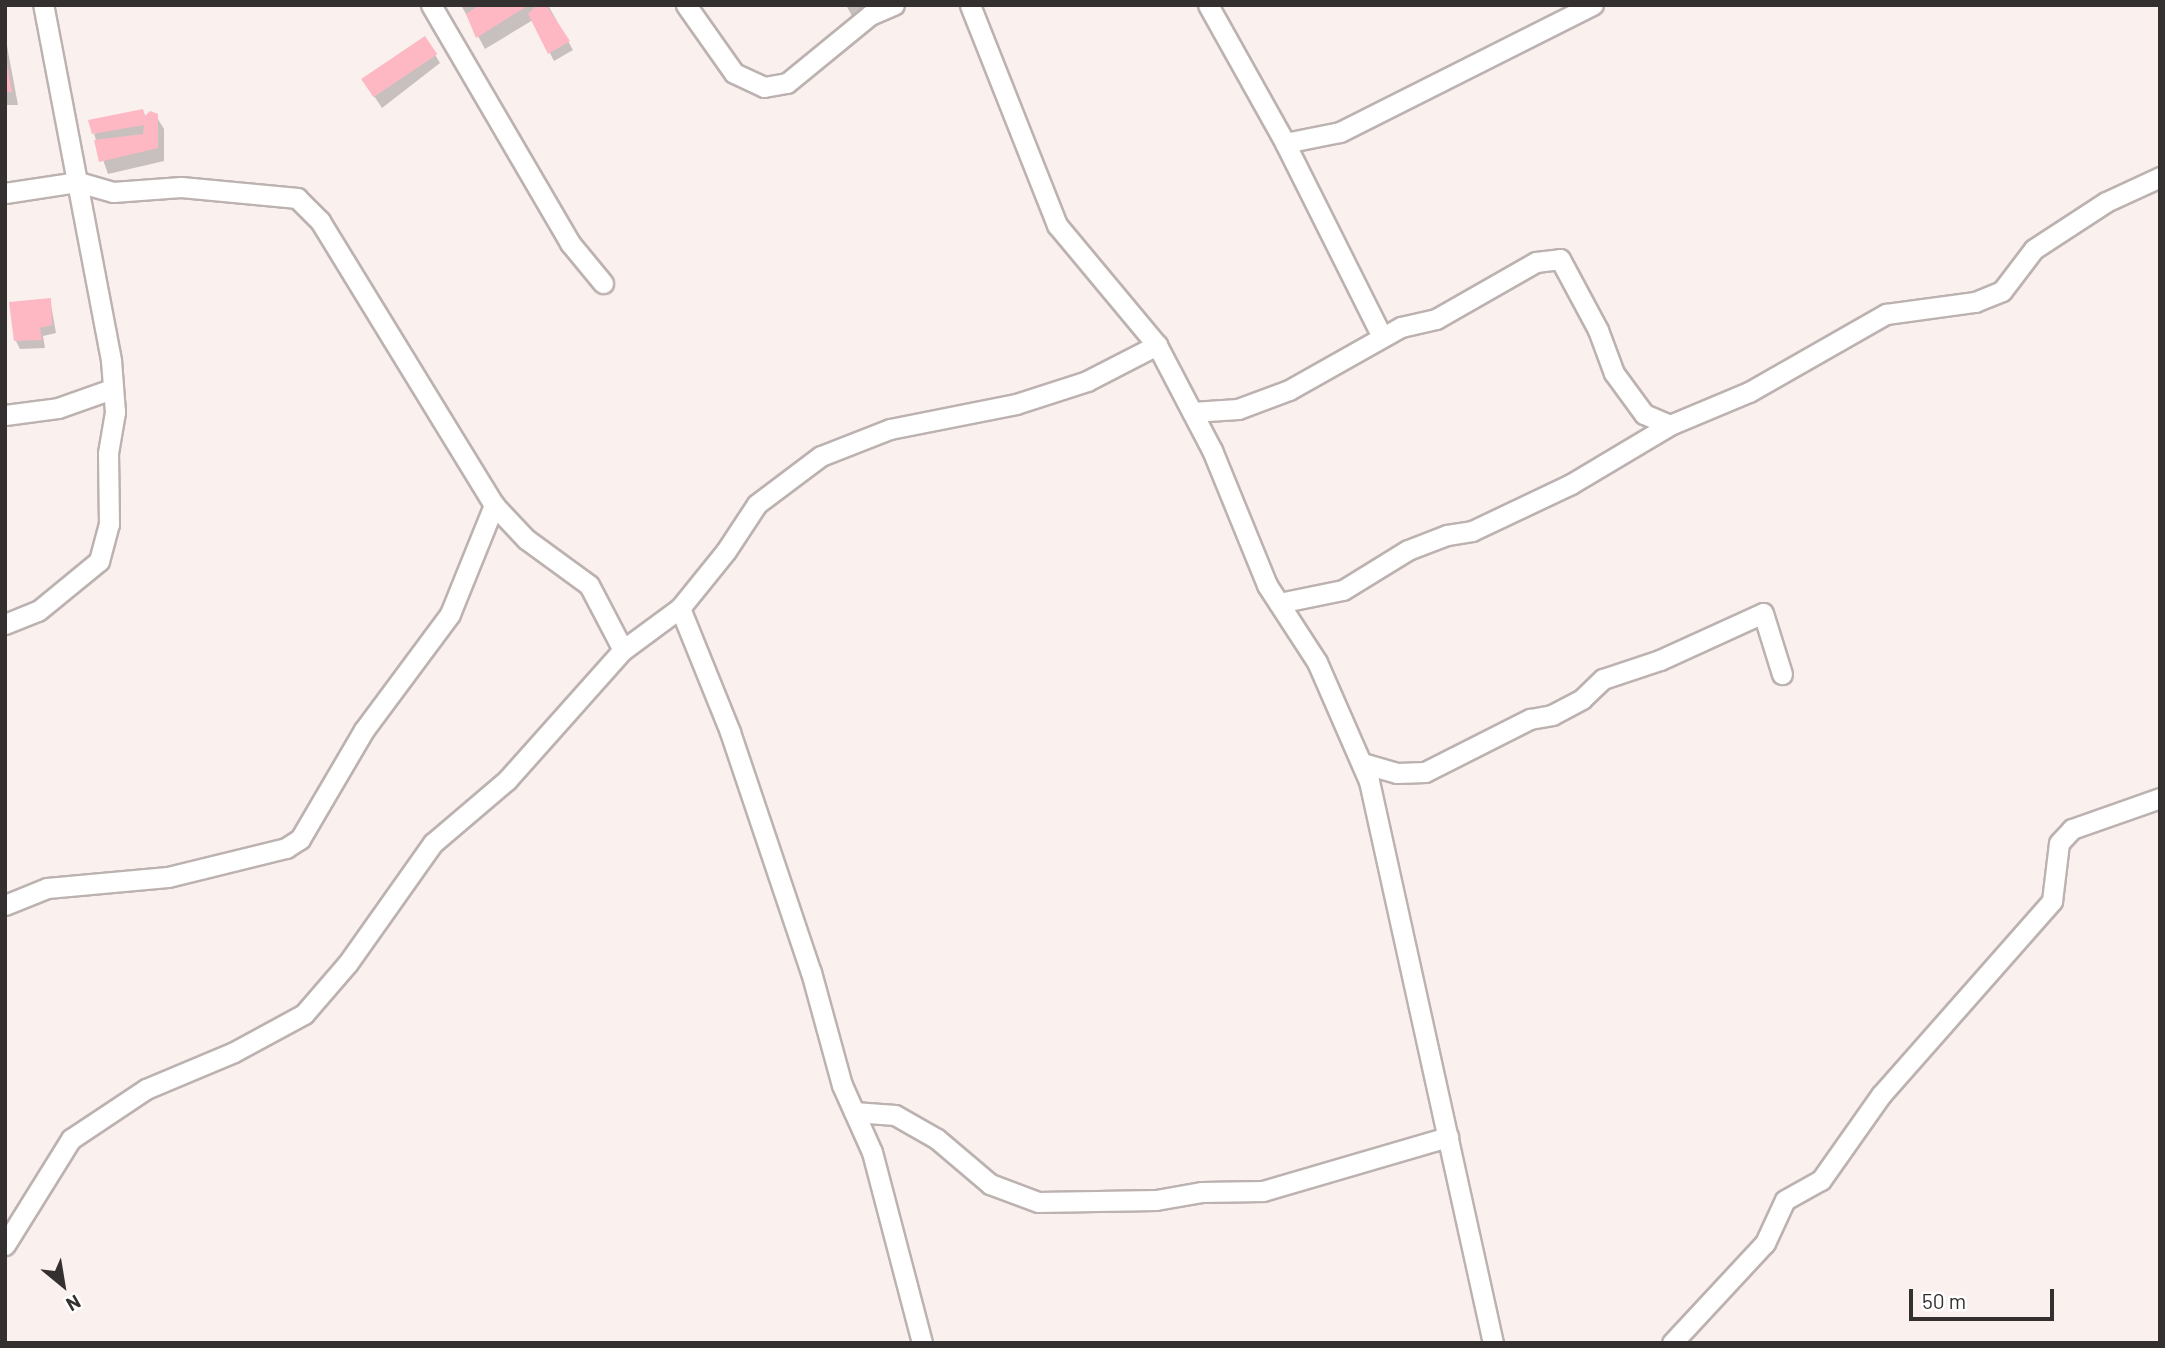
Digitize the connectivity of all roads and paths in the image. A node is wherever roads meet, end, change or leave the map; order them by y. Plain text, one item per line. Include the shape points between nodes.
1 (43, 5) edge
2 (431, 5) edge
3 (686, 5) edge
4 (894, 5) edge
5 (970, 5) edge
6 (1208, 5) edge
7 (1593, 5) edge
8 (1285, 143) junction
9 (2160, 177) edge
10 (78, 181) junction
11 (5, 193) edge
12 (603, 283) dead end
13 (1382, 337) junction
14 (1157, 345) junction
15 (113, 389) junction
16 (1192, 412) junction
17 (5, 415) edge
18 (1670, 425) junction
19 (494, 505) junction
20 (1279, 603) junction
21 (680, 608) junction
22 (5, 624) edge
23 (623, 650) junction
24 (1782, 674) dead end
25 (1362, 763) junction
26 (2160, 798) edge
27 (5, 905) edge
28 (854, 1112) junction
29 (1448, 1137) junction
30 (5, 1245) edge
31 (922, 1343) edge
32 (1493, 1343) edge
33 (1672, 1343) edge

1 - 10 street
2 - 12 street via 570,243
3 - 4 street via 734,73 764,88 787,83 870,15
5 - 14 street via 1057,225
6 - 8 street
7 - 8 street via 1340,132
8 - 13 street
9 - 18 street via 2106,202 2035,249 2002,292 1975,302 1886,314 1749,392
10 - 11 street
10 - 15 street
10 - 19 street via 113,192 181,187 297,198 320,221
13 - 16 street via 1289,390 1238,409
13 - 18 street via 1436,319 1536,262 1560,259 1615,373 1644,414
14 - 16 street
14 - 21 street via 1087,381 1016,404 890,429 821,456 757,504
15 - 17 street via 58,408
15 - 22 street via 105,552 38,611
16 - 20 street
18 - 20 street via 1572,484 1472,531 1408,550 1343,590
19 - 23 street via 526,539 589,585
19 - 27 street via 450,614 364,730 300,839 286,848 168,877 47,888
20 - 25 street via 1317,662
21 - 23 street
21 - 28 street via 730,732
23 - 30 street via 507,780 433,844 348,963 304,1014 234,1052 146,1089 71,1139
24 - 25 street via 1763,613 1660,660 1603,679 1581,699 1552,715 1530,719 1425,772 1397,773
25 - 29 street
26 - 33 street via 2072,829 2059,843 2052,901 1881,1095 1821,1180 1786,1200 1765,1243
28 - 29 street via 895,1115 937,1139 990,1184 1038,1202 1156,1200 1202,1192 1263,1191
28 - 31 street via 872,1152
29 - 32 street

